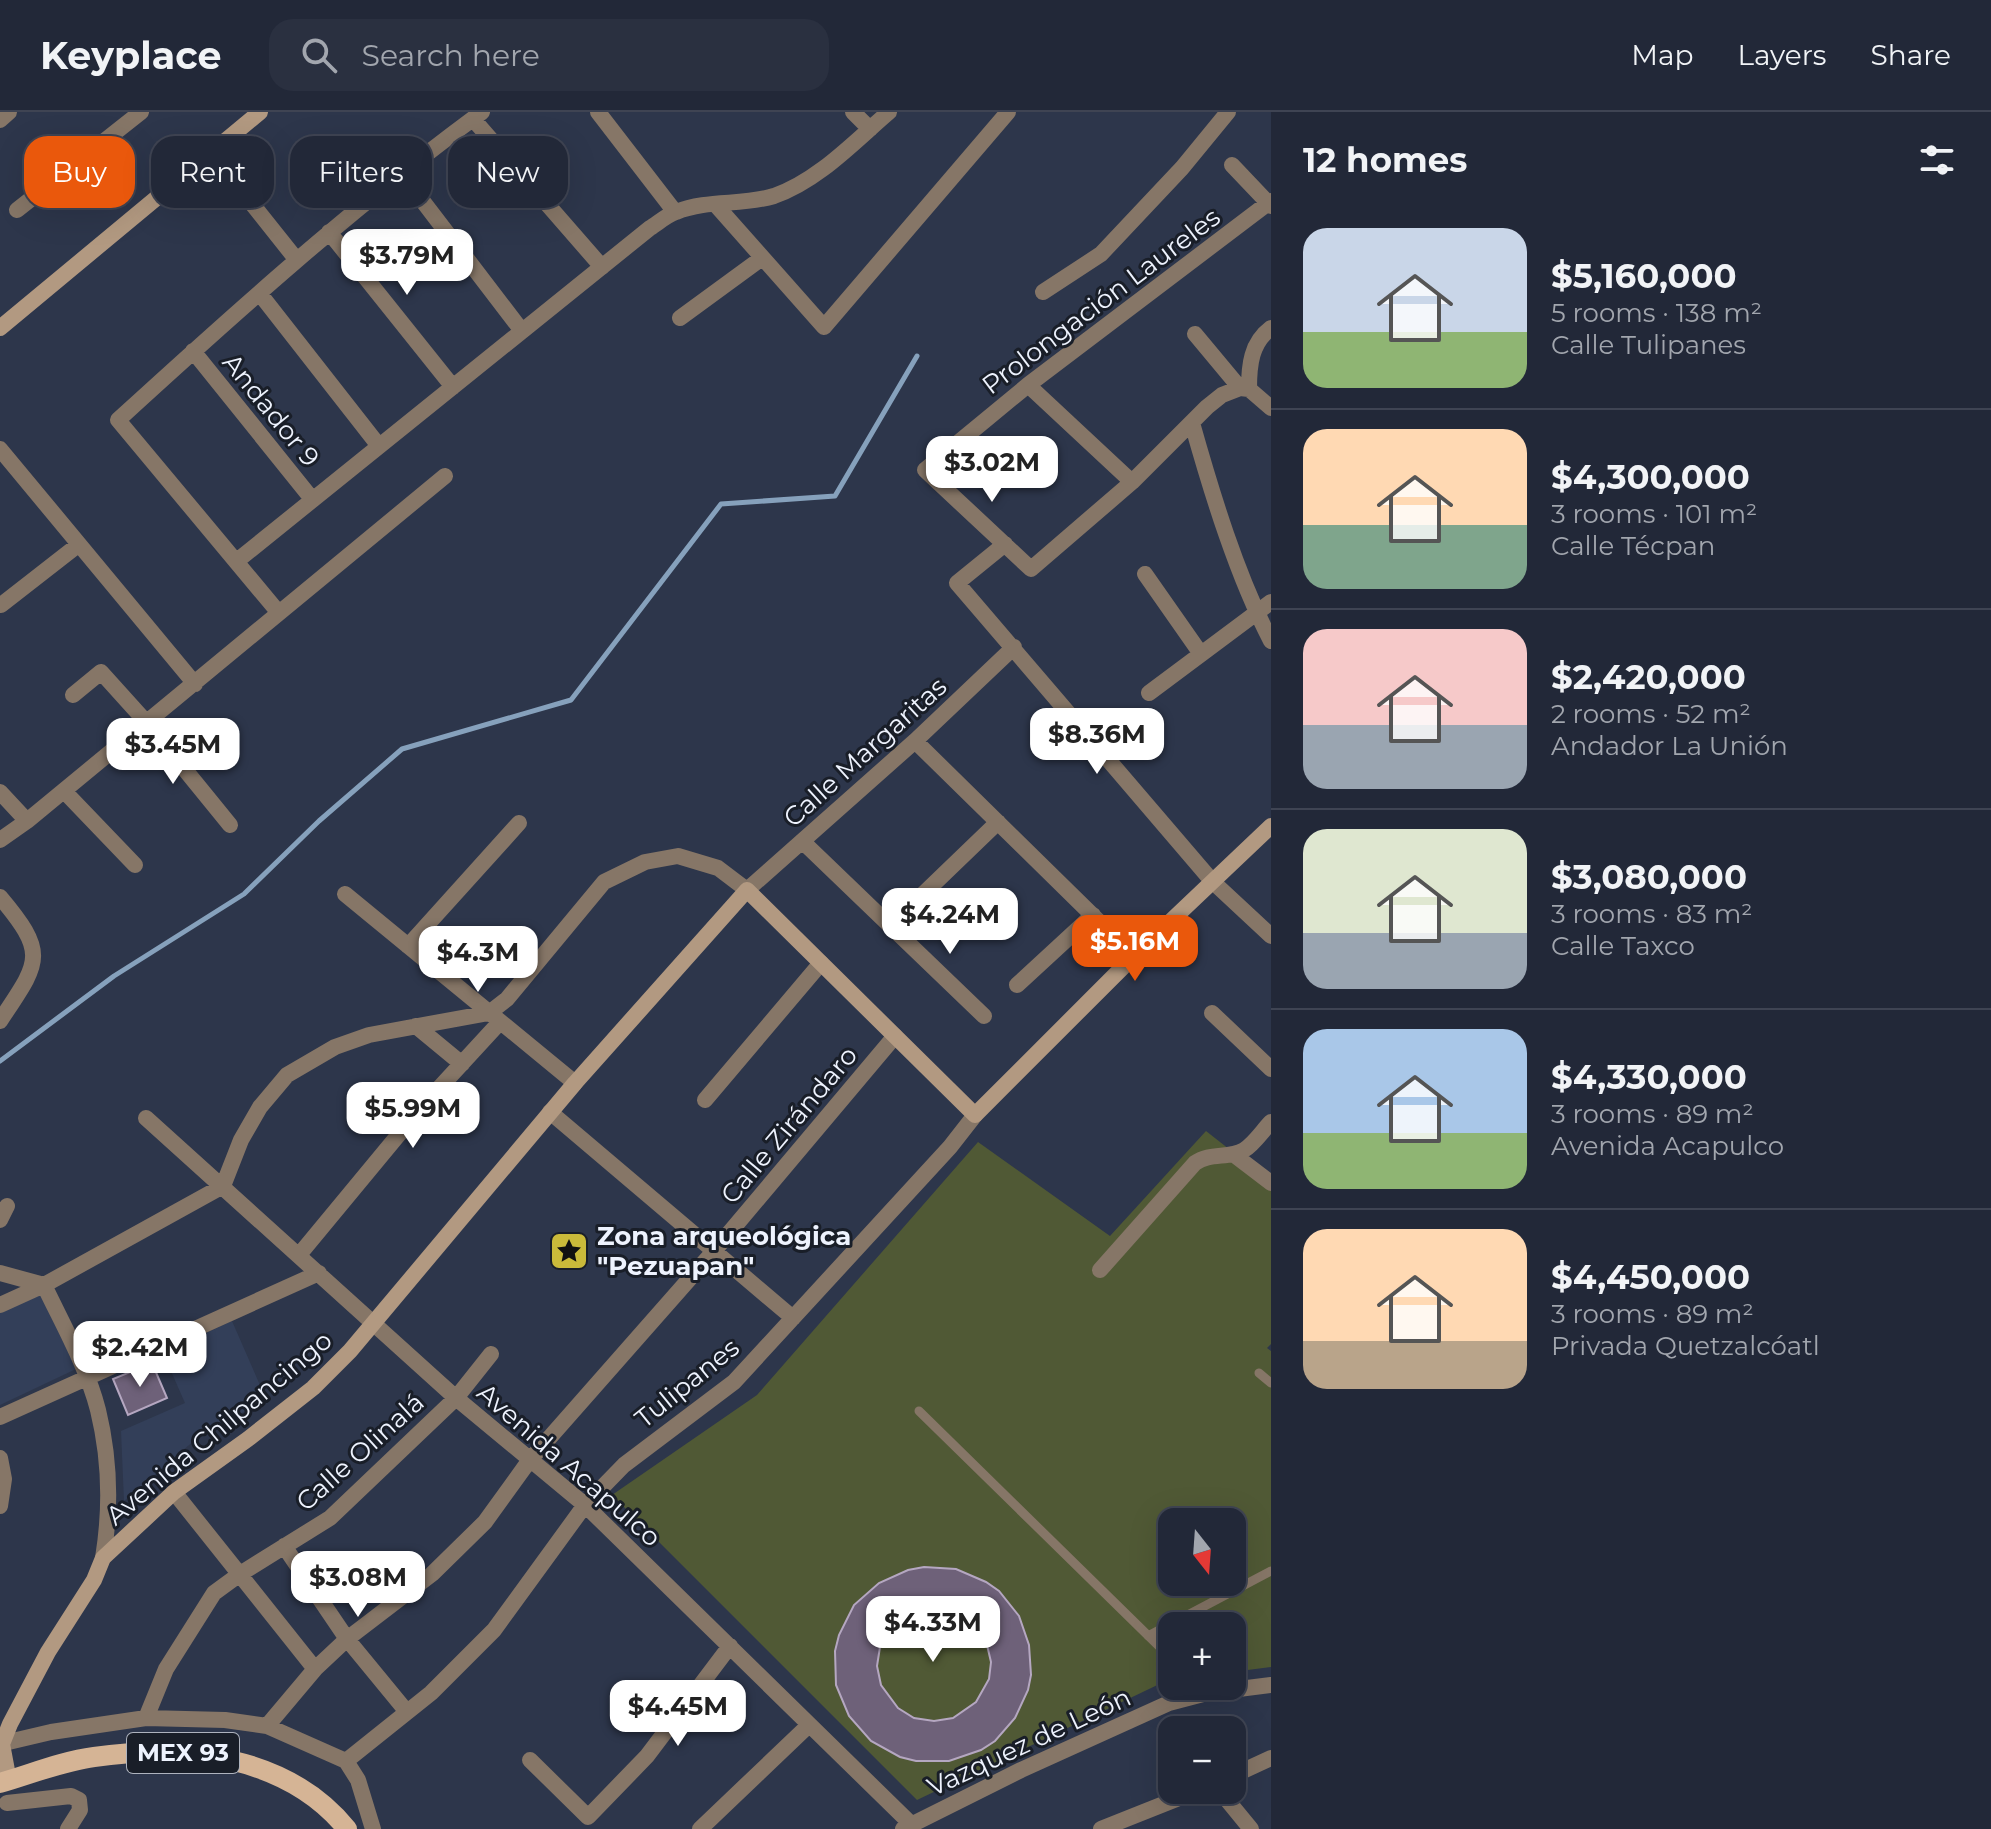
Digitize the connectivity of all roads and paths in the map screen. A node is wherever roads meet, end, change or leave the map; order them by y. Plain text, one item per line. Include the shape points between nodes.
1 (9, 112) edge
2 (141, 112) edge
3 (260, 112) edge
4 (598, 112) edge
5 (853, 112) edge
6 (889, 112) edge
7 (1008, 112) edge
8 (1228, 112) edge
9 (477, 116) edge
10 (0, 120) edge
11 (870, 129) junction
12 (229, 136) edge
13 (432, 151) edge
14 (1232, 165) dead end
15 (151, 201) edge
16 (1270, 203) edge
17 (715, 204) junction
18 (255, 208) edge
19 (359, 208) edge
20 (428, 208) edge
21 (17, 210) dead end
22 (675, 212) junction
23 (329, 232) junction
24 (762, 258) junction
25 (296, 259) junction
26 (602, 267) junction
27 (1043, 292) dead end
28 (260, 294) junction
29 (680, 318) dead end
30 (0, 328) edge
31 (1271, 328) edge
32 (522, 331) junction
33 (1195, 334) dead end
34 (193, 351) junction
35 (1028, 385) junction
36 (453, 387) junction
37 (1244, 389) junction
38 (1271, 408) edge
39 (1192, 423) junction
40 (379, 446) junction
41 (1, 451) edge
42 (445, 476) dead end
43 (1132, 482) junction
44 (312, 499) junction
45 (1005, 544) junction
46 (78, 545) junction
47 (238, 560) junction
48 (1145, 574) dead end
49 (1271, 602) edge
50 (1, 605) edge
51 (279, 613) junction
52 (1256, 613) junction
53 (1271, 641) edge
54 (1014, 647) junction
55 (1201, 654) junction
56 (195, 684) junction
57 (1149, 693) dead end
58 (73, 695) dead end
59 (147, 723) junction
60 (915, 741) junction
61 (64, 791) junction
62 (0, 792) edge
63 (27, 821) junction
64 (998, 822) junction
65 (519, 823) dead end
66 (230, 825) dead end
67 (1271, 826) edge
68 (0, 840) edge
69 (802, 841) junction
70 (135, 865) dead end
71 (1212, 881) junction
72 (747, 890) junction
73 (345, 894) dead end
74 (0, 897) edge
75 (1093, 915) junction
76 (890, 926) junction
77 (1271, 936) edge
78 (408, 946) junction
79 (1134, 956) junction
80 (821, 963) junction
81 (1017, 985) dead end
82 (1212, 1013) dead end
83 (984, 1016) dead end
84 (495, 1017) junction
85 (0, 1021) edge
86 (416, 1026) junction
87 (895, 1036) junction
88 (462, 1064) junction
89 (1271, 1069) edge
90 (575, 1083) junction
91 (705, 1100) dead end
92 (550, 1112) junction
93 (975, 1115) junction
94 (146, 1118) dead end
95 (1271, 1122) edge
96 (1233, 1154) junction
97 (1271, 1183) edge
98 (223, 1186) junction
99 (714, 1251) junction
100 (299, 1255) junction
101 (1100, 1270) dead end
102 (0, 1273) edge
103 (319, 1273) junction
104 (44, 1285) junction
105 (0, 1305) edge
106 (793, 1318) junction
107 (373, 1321) junction
108 (491, 1354) dead end
109 (1259, 1373) dead end
110 (86, 1378) junction
111 (1271, 1383) edge
112 (456, 1398) junction
113 (919, 1411) dead end
114 (0, 1417) edge
115 (0, 1458) edge
116 (529, 1461) junction
117 (174, 1492) junction
118 (585, 1505) junction
119 (0, 1506) edge
120 (284, 1546) junction
121 (103, 1558) junction
122 (1271, 1571) edge
123 (240, 1574) junction
124 (1148, 1636) junction
125 (347, 1639) junction
126 (730, 1646) junction
127 (1158, 1646) edge
128 (315, 1669) junction
129 (1271, 1685) edge
130 (1246, 1686) edge
131 (1176, 1700) edge
132 (407, 1712) junction
133 (146, 1718) junction
134 (809, 1725) junction
135 (267, 1726) junction
136 (1, 1744) edge
137 (1271, 1758) edge
138 (530, 1760) dead end
139 (346, 1761) junction
140 (1246, 1770) edge
141 (4, 1796) edge
142 (1164, 1804) edge
143 (1230, 1804) edge
144 (907, 1826) edge
145 (68, 1829) edge
146 (347, 1829) edge
147 (373, 1829) edge
148 (700, 1829) edge
149 (1101, 1829) edge
150 (1251, 1829) edge

1 - 10 street
2 - 21 street
3 - 12 street
4 - 22 street
5 - 11 street
6 - 11 street
7 - 24 street via 824,327
8 - 27 street via 1101,254
9 - 13 street
9 - 26 street
11 - 17 street via 815,174 777,195
14 - 16 street
15 - 30 street
16 - 35 street, Prolongación Laureles
17 - 22 street
17 - 24 street
18 - 25 street
19 - 23 street
20 - 32 street
22 - 26 street
23 - 25 street
23 - 36 street
24 - 29 street
25 - 28 street
26 - 32 street
28 - 34 street
28 - 40 street
31 - 37 street via 1254,349
32 - 36 street
33 - 37 street
34 - 44 street, Andador 9
34 - 47 street via 118,420
35 - 43 street
35 - 45 street, Prolongación Laureles via 925,470
36 - 40 street
37 - 38 street
37 - 39 street via 1222,395
39 - 43 street
39 - 52 street
40 - 44 street
41 - 46 street
42 - 51 street
43 - 45 street, Prolongación Laureles via 1031,569
44 - 47 street
45 - 54 street via 957,583
46 - 50 street
46 - 56 street
47 - 51 street
48 - 55 street
49 - 52 street
51 - 56 street
52 - 53 street
52 - 55 street
54 - 60 street, Calle Margaritas
54 - 71 street
55 - 57 street
56 - 59 street
58 - 59 street via 101,672
59 - 61 street
59 - 66 street
60 - 64 street
60 - 69 street, Calle Margaritas
61 - 63 street
61 - 70 street
62 - 63 street
63 - 68 street
64 - 75 street
64 - 76 street
65 - 78 street
67 - 71 street
69 - 72 street, Calle Margaritas
69 - 76 street
71 - 77 street
71 - 79 street
72 - 80 street
72 - 84 street via 718,868 678,856 645,862 604,882
72 - 90 street, Avenida Chilpancingo
73 - 78 street
74 - 85 street via 24,926 34,955 32,971
75 - 79 street
75 - 81 street
76 - 83 street
78 - 84 street
79 - 93 street
80 - 87 street
80 - 91 street
82 - 89 street
84 - 86 street
84 - 88 street
84 - 90 street
86 - 88 street
86 - 98 street via 335,1047 287,1075 241,1140
87 - 93 street
87 - 99 street, Calle Zirándaro
88 - 100 street
90 - 92 street, Avenida Chilpancingo
92 - 99 street
92 - 107 street, Avenida Chilpancingo
93 - 106 street, Tulipanes
94 - 98 street, Avenida Acapulco
95 - 96 street
96 - 97 street
96 - 101 street via 1195,1163
98 - 100 street, Avenida Acapulco
98 - 104 street
99 - 106 street
99 - 116 street, Calle Zirándaro
100 - 103 street, Avenida Acapulco
102 - 104 street
103 - 107 street, Avenida Acapulco
103 - 110 street
104 - 105 street
104 - 110 street
106 - 118 street, Tulipanes via 734,1382 624,1465
107 - 112 street, Avenida Acapulco
107 - 117 street, Avenida Chilpancingo via 313,1388
108 - 112 street, Calle Olinalá
109 - 111 lane
110 - 114 street
110 - 121 street via 98,1409 106,1464 110,1517
112 - 116 street, Avenida Acapulco
112 - 120 street, Calle Olinalá via 330,1518
113 - 124 lane
115 - 119 street
116 - 118 street, Avenida Acapulco
116 - 125 street, Calle Zirándaro via 485,1522 432,1574
117 - 121 street, Avenida Chilpancingo
117 - 123 street
118 - 126 street, Avenida Acapulco
118 - 132 street, Tulipanes via 494,1630
120 - 123 street, Calle Olinalá
120 - 125 street
121 - 136 street, Avenida Chilpancingo
122 - 124 lane
123 - 128 street
123 - 133 street, Calle Olinalá via 214,1593 187,1634
124 - 127 lane
125 - 128 street, Calle Zirándaro
125 - 132 street
126 - 134 street, Avenida Acapulco
126 - 138 street via 647,1756 588,1817
128 - 135 street, Calle Zirándaro
129 - 130 street, Vazquez de León
131 - 144 street, Vazquez de León
132 - 139 street, Tulipanes
133 - 135 street
133 - 136 street
134 - 144 street, Avenida Acapulco
134 - 148 street
135 - 139 street
136 - 141 street
137 - 140 street
139 - 147 street via 358,1780
141 - 145 street via 79,1800 80,1810
141 - 146 main road, MEX 93 via 91,1757 156,1751 224,1758 283,1777 329,1807
142 - 149 street
143 - 150 street

